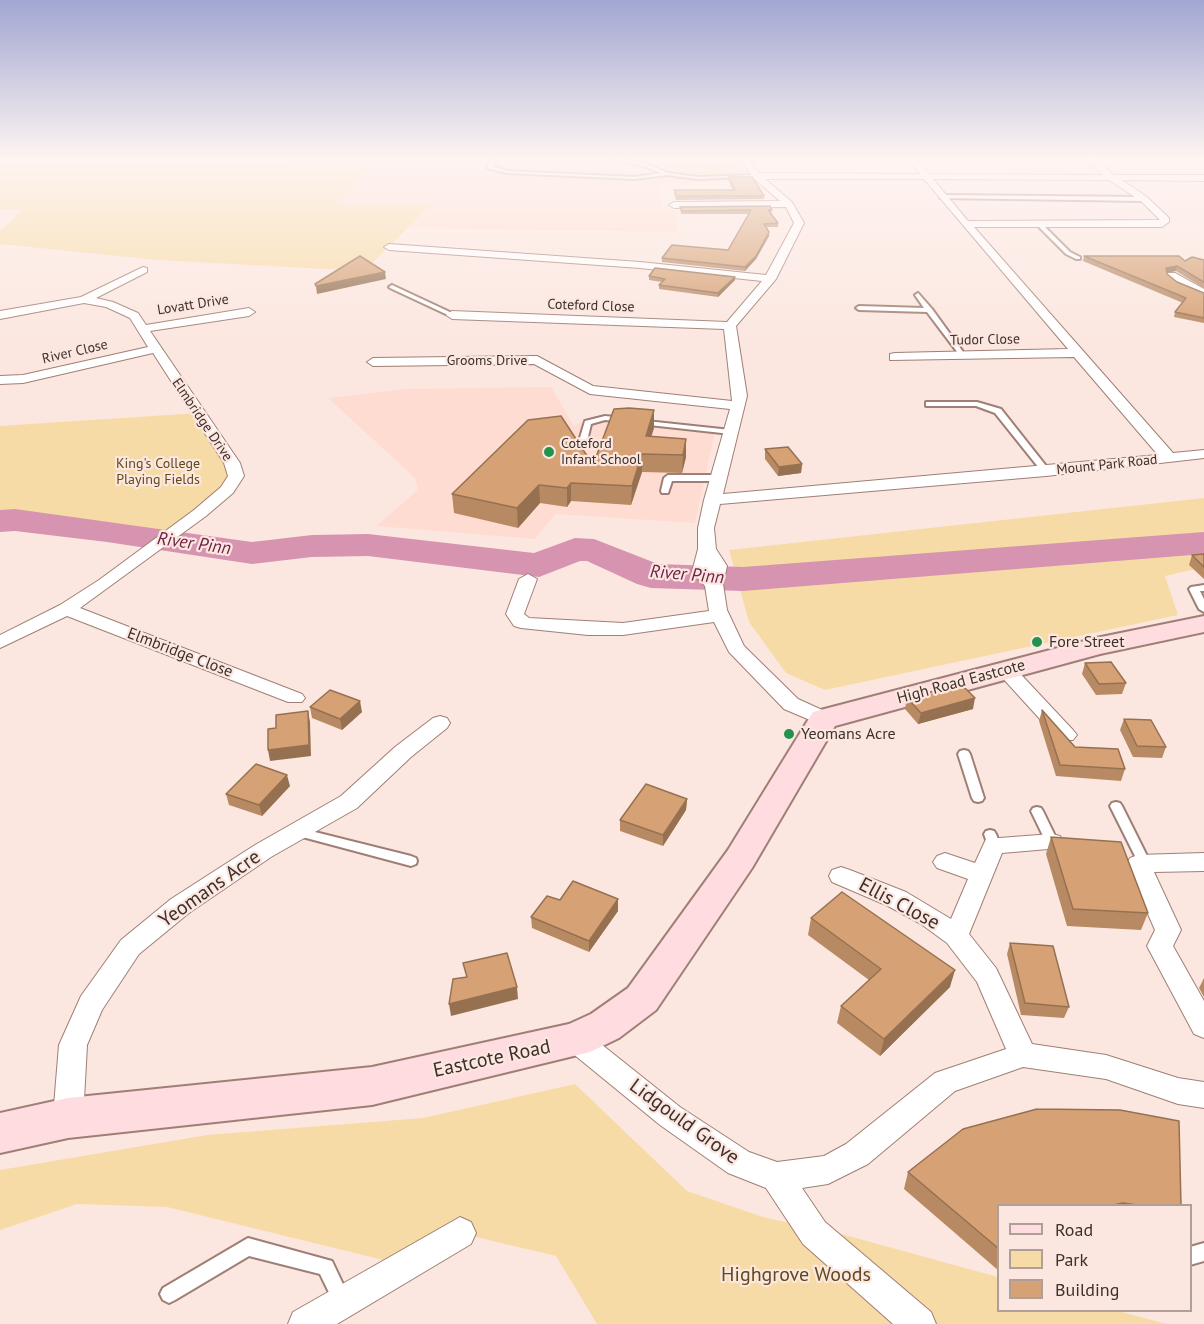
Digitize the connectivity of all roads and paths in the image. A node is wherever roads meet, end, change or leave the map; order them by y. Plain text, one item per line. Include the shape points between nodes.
1 (798, 221) edge
2 (963, 221) edge
3 (1165, 221) edge
4 (966, 224) junction
5 (1040, 224) junction
6 (389, 247) dead end
7 (1078, 258) dead end
8 (143, 270) dead end
9 (1171, 275) edge
10 (770, 279) junction
11 (392, 287) dead end
12 (1204, 293) edge
13 (918, 295) dead end
14 (84, 300) junction
15 (859, 308) dead end
16 (930, 310) junction
17 (249, 312) dead end
18 (0, 315) edge
19 (452, 315) joint
20 (730, 326) junction
21 (142, 329) junction
22 (155, 349) junction
23 (1076, 353) junction
24 (963, 356) junction
25 (895, 357) dead end
26 (373, 362) dead end
27 (0, 380) edge
28 (930, 404) dead end
29 (737, 406) junction
30 (730, 432) junction
31 (583, 441) dead end
32 (1204, 454) edge
33 (1169, 458) junction
34 (1046, 471) junction
35 (718, 478) junction
36 (665, 490) dead end
37 (712, 500) junction
38 (528, 579) dead end
39 (1204, 588) edge
40 (66, 609) junction
41 (1204, 609) edge
42 (721, 615) junction
43 (1204, 624) edge
44 (0, 642) edge
45 (1005, 669) junction
46 (295, 698) dead end
47 (824, 719) junction
48 (440, 723) dead end
49 (1066, 735) edge
50 (964, 754) dead end
51 (978, 798) dead end
52 (1116, 806) dead end
53 (1037, 811) dead end
54 (298, 832) junction
55 (1052, 842) joint
56 (411, 861) dead end
57 (945, 862) dead end
58 (1204, 862) edge
59 (1145, 864) junction
60 (983, 875) junction
61 (841, 876) dead end
62 (956, 936) junction
63 (1204, 1026) edge
64 (576, 1040) junction
65 (1023, 1055) junction
66 (1204, 1095) edge
67 (68, 1118) junction
68 (0, 1133) edge
69 (777, 1177) junction
70 (460, 1233) dead end
71 (169, 1294) dead end
72 (342, 1302) junction
73 (305, 1324) edge
74 (919, 1324) edge

1 - 10 street
2 - 4 street, Mount Park Road
3 - 5 street via 1162,224
4 - 5 street
4 - 23 street, Mount Park Road
5 - 7 lane
6 - 10 street
8 - 14 street
9 - 12 street
10 - 20 street
11 - 19 lane
13 - 16 lane
14 - 18 street
14 - 21 street, Elmbridge Drive via 109,304 134,316
15 - 16 lane
16 - 24 lane
17 - 21 street, Lovatt Drive
19 - 20 street, Coteford Close
20 - 29 street via 740,396
21 - 22 street, Elmbridge Drive
22 - 27 street, River Close via 23,379
22 - 40 street, Elmbridge Drive via 232,463 236,476 227,490 192,519
23 - 24 street, Tudor Close
23 - 33 street, Mount Park Road
24 - 25 street, Tudor Close
26 - 29 street, Grooms Drive via 537,360 590,390
28 - 34 lane via 977,404 998,411
29 - 30 street
30 - 31 lane via 605,418 588,423
30 - 35 street
32 - 33 street
33 - 34 street, Mount Park Road
34 - 37 street, Mount Park Road
35 - 36 lane via 668,477
35 - 37 street
37 - 42 street via 706,528 707,549
38 - 42 street via 515,614 528,624 623,628
39 - 41 lane via 1194,589
40 - 44 street, Elmbridge Drive
40 - 46 street, Elmbridge Close
42 - 47 street via 736,648 765,679 791,704
43 - 45 main road, High Road Eastcote
45 - 47 main road, High Road Eastcote
45 - 49 street
47 - 64 main road, Eastcote Road via 740,859 642,999 605,1026
48 - 54 street, Yeomans Acre via 350,802
50 - 51 lane
52 - 59 lane
53 - 55 lane
54 - 56 lane
54 - 67 street, Yeomans Acre via 180,906 130,947 91,1004 73,1045
55 - 60 street, Ellis Close via 992,839
57 - 60 street
58 - 59 street
59 - 63 street via 1138,864 1168,930 1160,946
60 - 62 street, Ellis Close
61 - 62 street, Ellis Close via 897,899
62 - 65 street, Ellis Close via 987,976
64 - 67 main road, Eastcote Road via 372,1086
64 - 69 street, Lidgould Grove via 670,1116 739,1163
65 - 66 street via 1106,1067 1178,1091
65 - 69 street via 945,1082 856,1154 828,1170
67 - 68 main road, Eastcote Road
69 - 74 street via 814,1233
70 - 72 street
71 - 72 lane via 248,1247 326,1267
72 - 73 street

